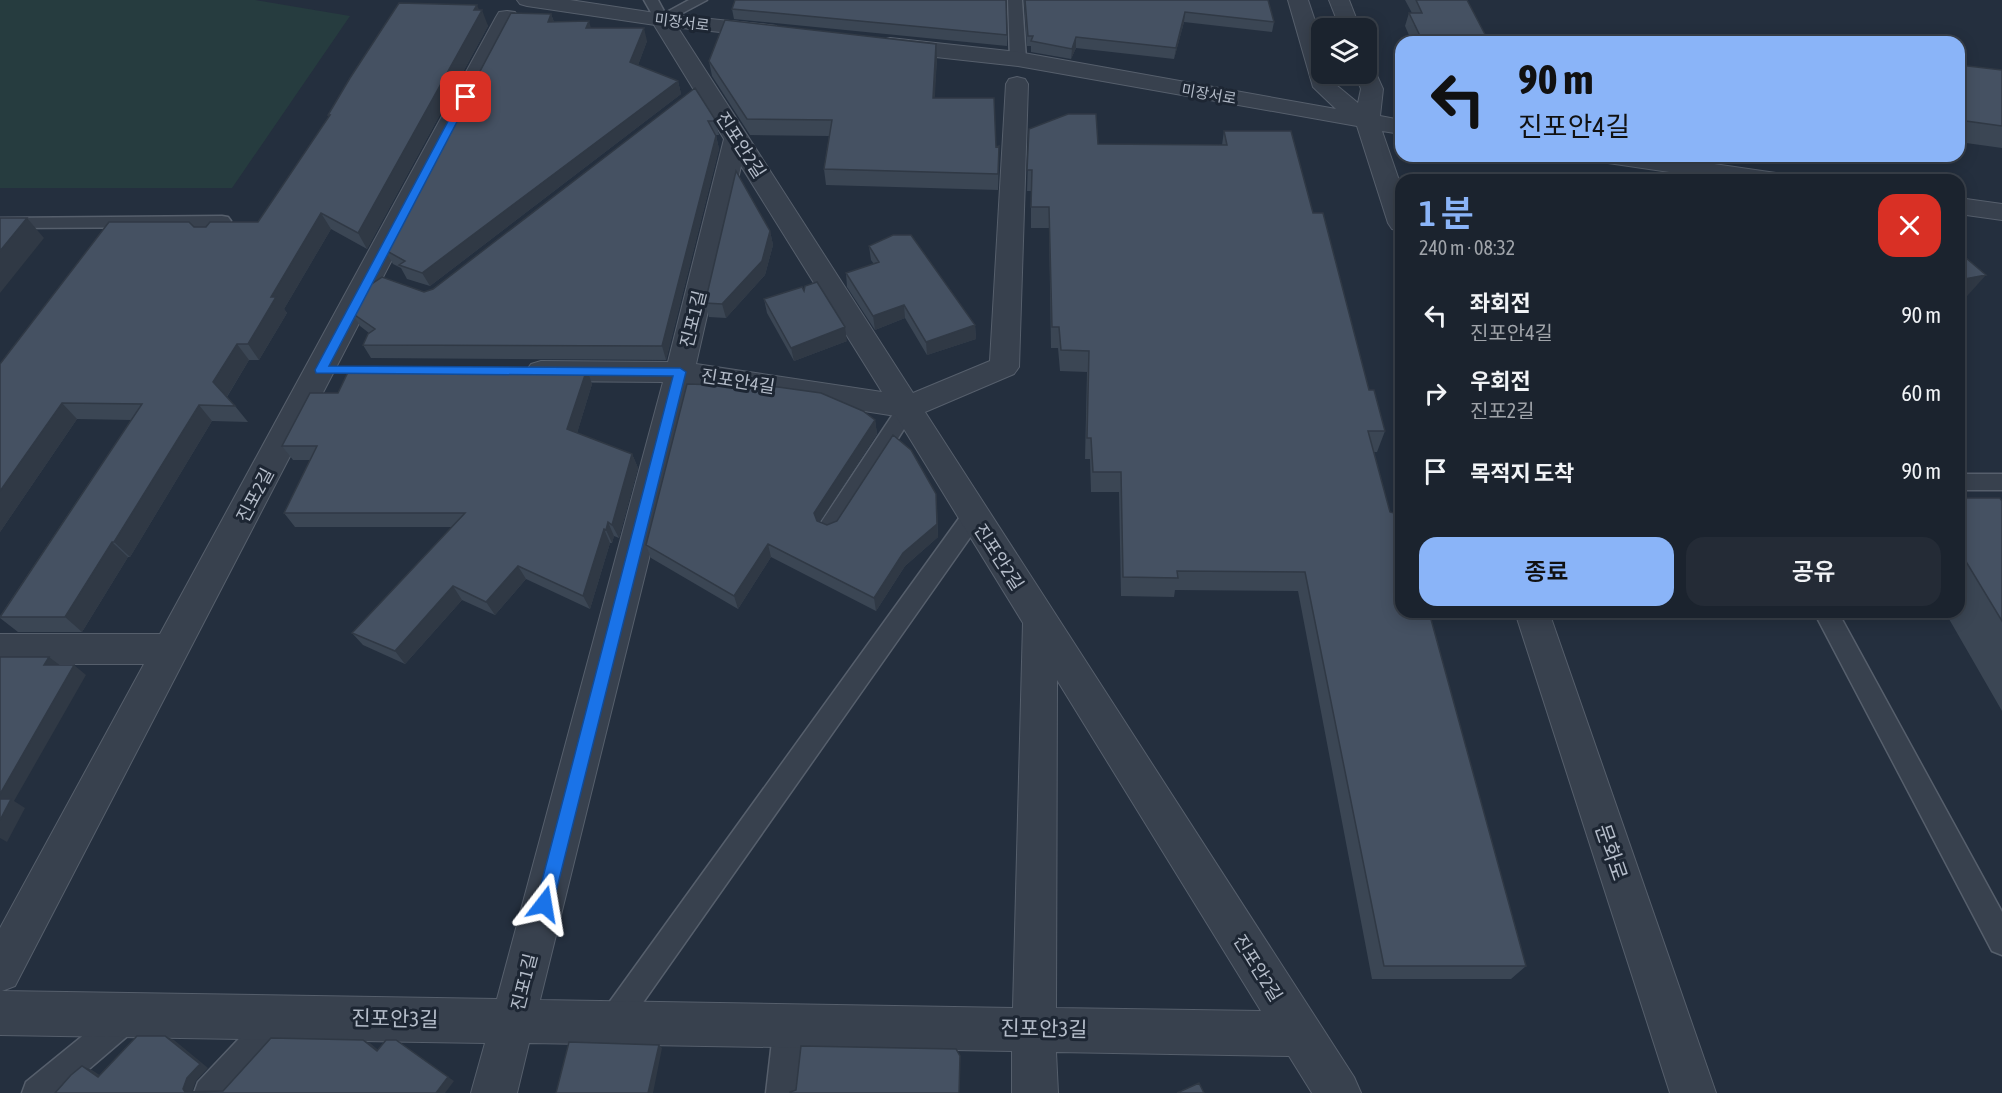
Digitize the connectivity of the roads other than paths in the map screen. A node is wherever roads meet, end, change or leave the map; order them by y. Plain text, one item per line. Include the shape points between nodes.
1 (700, 0) edge
2 (1015, 0) edge
3 (1298, 0) edge
4 (1339, 0) edge
5 (517, 9) edge
6 (657, 10) edge
7 (1346, 18) edge
8 (793, 34) edge
9 (864, 42) edge
10 (1017, 59) junction
11 (1017, 84) dead end
12 (1370, 84) edge
13 (1366, 122) junction
14 (1395, 126) edge
15 (736, 137) junction
16 (1650, 162) edge
17 (1734, 174) edge
18 (1395, 206) edge
19 (1965, 207) edge
20 (2002, 212) edge
21 (81, 222) junction
22 (0, 223) edge
23 (68, 237) dead end
24 (212, 237) edge
25 (512, 371) edge
26 (680, 372) junction
27 (908, 407) junction
28 (1965, 482) edge
29 (2002, 482) edge
30 (973, 516) junction
31 (830, 527) edge
32 (1534, 618) edge
33 (1829, 618) edge
34 (1041, 620) junction
35 (173, 648) junction
36 (0, 649) edge
37 (2002, 941) edge
38 (0, 971) edge
39 (0, 1013) edge
40 (131, 1014) junction
41 (279, 1016) junction
42 (515, 1020) junction
43 (613, 1021) junction
44 (789, 1024) junction
45 (1034, 1028) junction
46 (1299, 1034) junction
47 (38, 1093) edge
48 (208, 1093) edge
49 (494, 1093) edge
50 (781, 1093) edge
51 (1035, 1093) edge
52 (1338, 1093) edge
53 (1693, 1093) edge

1 - 6 lane
2 - 10 lane
3 - 13 street via 1324,87
4 - 7 street
5 - 6 street, 미장서로
5 - 35 street, 진포2길 via 333,370
6 - 8 street, 미장서로
6 - 15 street, 진포안2길 via 698,92
9 - 10 street, 미장서로
10 - 13 street, 미장서로
11 - 27 street via 1004,367
12 - 13 street
13 - 14 street, 미장서로
13 - 18 street
15 - 26 street, 진포1길
15 - 27 street, 진포안2길
16 - 17 street
19 - 20 street
21 - 22 lane
21 - 23 lane
21 - 24 lane via 222,221
25 - 26 street, 진포안4길
26 - 27 street, 진포안4길
26 - 42 street, 진포1길
27 - 30 street, 진포안2길
27 - 31 lane
28 - 29 lane
30 - 34 street, 진포안2길
30 - 43 lane
32 - 53 street, 문화로
33 - 37 lane
34 - 45 street
34 - 46 street, 진포안2길
35 - 36 street
35 - 38 street, 진포2길
39 - 40 street, 진포안3길
40 - 41 street, 진포안3길
40 - 47 lane
41 - 42 street, 진포안3길
41 - 48 lane
42 - 43 street, 진포안3길
42 - 49 street, 진포1길
43 - 44 street, 진포안3길
44 - 45 street, 진포안3길
44 - 50 lane
45 - 46 street, 진포안3길
45 - 51 street
46 - 52 street, 진포안2길

